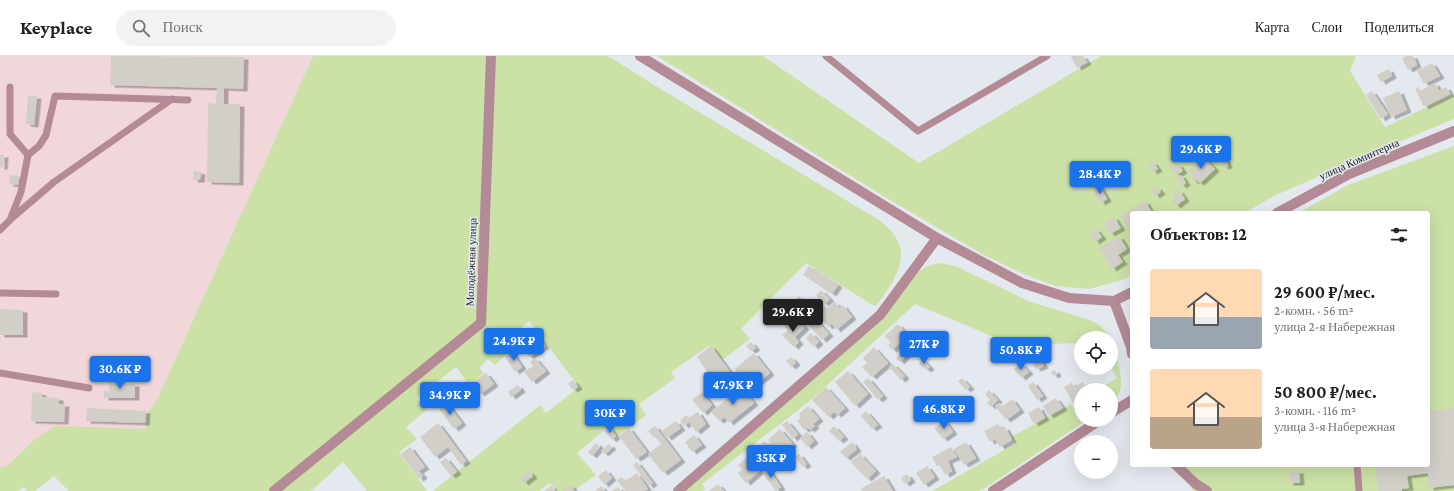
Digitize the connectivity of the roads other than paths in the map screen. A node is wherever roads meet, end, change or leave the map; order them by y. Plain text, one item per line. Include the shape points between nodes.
1 (491, 56) edge
2 (640, 56) edge
3 (826, 56) edge
4 (1047, 56) edge
5 (10, 87) dead end
6 (173, 99) junction
7 (188, 100) dead end
8 (1454, 131) edge
9 (28, 155) junction
10 (1281, 211) edge
11 (10, 220) junction
12 (0, 230) edge
13 (937, 238) junction
14 (0, 293) edge
15 (1130, 293) edge
16 (56, 294) dead end
17 (1114, 301) junction
18 (1130, 344) edge
19 (0, 373) edge
20 (89, 388) dead end
21 (1130, 401) edge
22 (1118, 409) edge
23 (1089, 427) edge
24 (1178, 467) edge
25 (1357, 467) edge
26 (274, 491) edge
27 (678, 491) edge
28 (993, 491) edge
29 (1207, 491) edge
30 (1359, 491) edge

1 - 26 street, Молодёжная улица via 481,323
2 - 13 street
3 - 4 lane via 918,131
5 - 9 lane via 10,134
6 - 7 lane
6 - 9 lane via 55,96 46,134 39,146
6 - 11 lane via 54,182
8 - 10 street, улица Коминтерна via 1349,174
9 - 11 lane via 21,192
11 - 12 lane
13 - 17 street via 1022,282 1069,298
13 - 27 street via 880,315
14 - 16 lane
15 - 17 street
17 - 18 street
19 - 20 lane
21 - 22 street
23 - 28 street
24 - 29 street
25 - 30 lane

